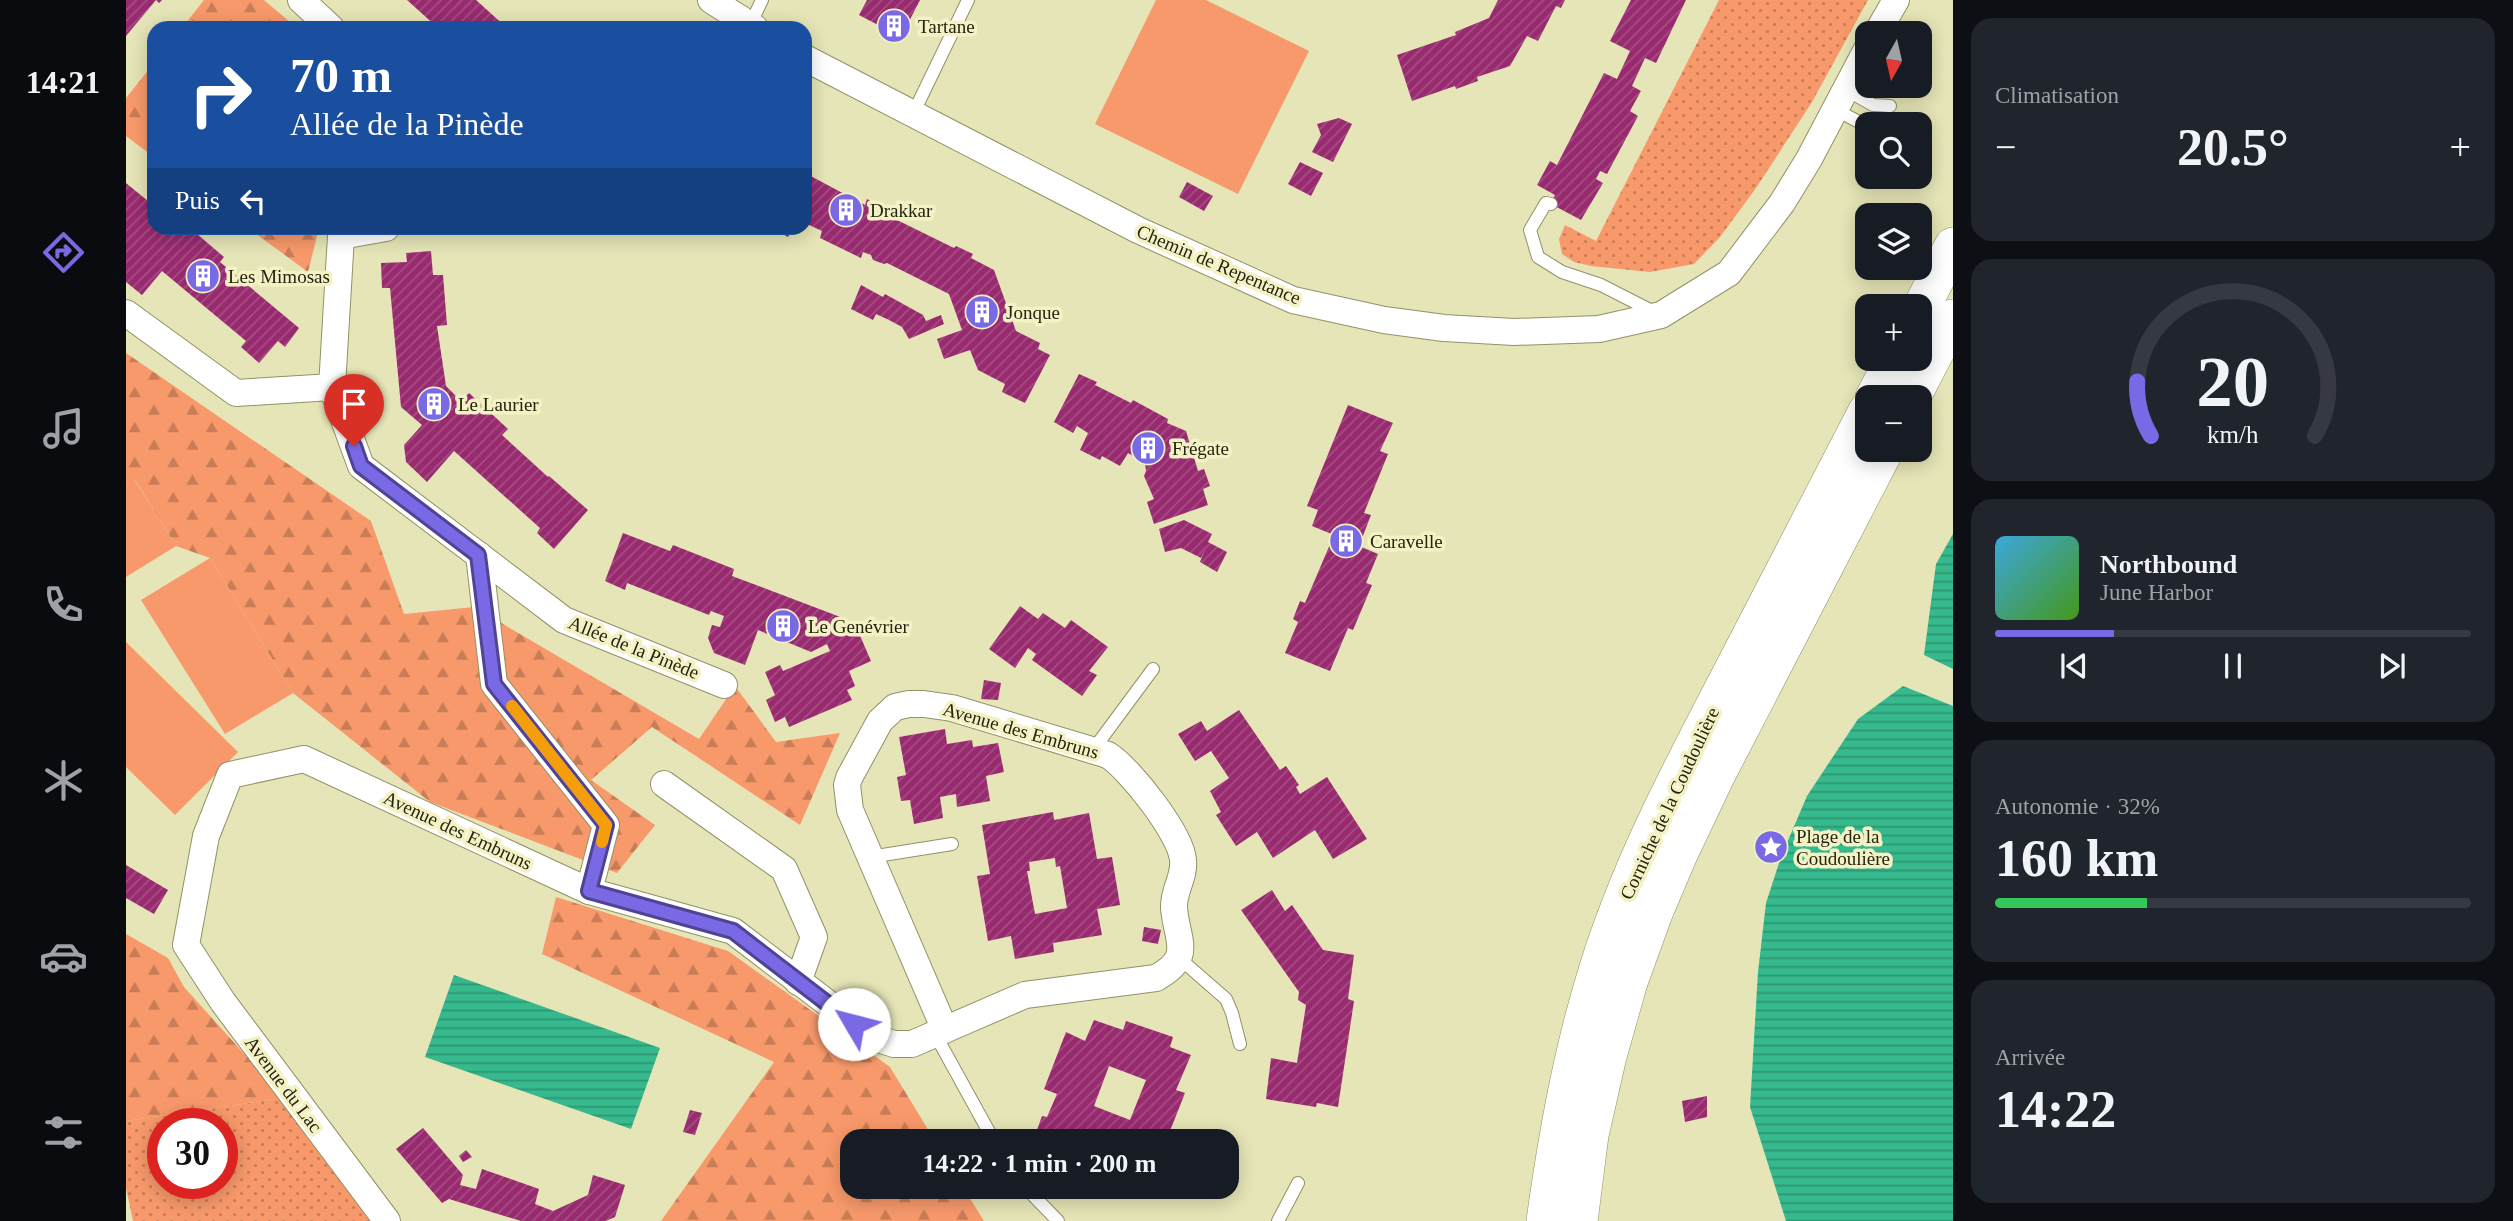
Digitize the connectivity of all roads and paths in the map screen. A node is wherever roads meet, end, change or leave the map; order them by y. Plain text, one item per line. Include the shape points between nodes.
1 (301, 0) edge
2 (711, 0) edge
3 (762, 0) edge
4 (968, 0) edge
5 (1896, 0) edge
6 (324, 21) edge
7 (744, 21) edge
8 (754, 21) edge
9 (1884, 21) edge
10 (812, 62) edge
11 (1855, 70) edge
12 (1839, 99) junction
13 (1890, 106) dead end
14 (913, 114) junction
15 (1855, 116) edge
16 (1551, 204) dead end
17 (347, 235) edge
18 (1953, 246) edge
19 (1928, 294) edge
20 (126, 313) edge
21 (1661, 315) junction
22 (1953, 318) edge
23 (1918, 385) edge
24 (332, 387) junction
25 (1855, 434) edge
26 (1879, 462) edge
27 (478, 555) junction
28 (1153, 670) dead end
29 (724, 685) dead end
30 (1093, 750) junction
31 (664, 784) dead end
32 (952, 844) dead end
33 (870, 857) junction
34 (589, 891) junction
35 (186, 944) joint
36 (1179, 958) junction
37 (798, 982) junction
38 (941, 1032) junction
39 (1240, 1044) dead end
40 (988, 1129) edge
41 (1298, 1183) dead end
42 (1037, 1199) edge
43 (387, 1221) edge
44 (1058, 1221) edge
45 (1278, 1221) edge
46 (1545, 1221) edge
47 (1579, 1221) edge

1 - 6 street
2 - 7 street
3 - 8 lane
4 - 14 lane
5 - 9 street
10 - 14 street, Chemin de Repentance
11 - 12 street, Chemin de Repentance
12 - 13 lane
12 - 15 lane
12 - 21 street, Chemin de Repentance via 1782,204 1729,273
14 - 21 street, Chemin de Repentance via 1138,230 1293,300 1384,320 1514,332 1599,329
16 - 21 lane via 1546,203 1530,230 1538,257
17 - 24 street, Allée de la Pinède via 341,236
18 - 19 main road
20 - 24 street via 236,393
22 - 23 main road
24 - 27 street, Allée de la Pinède via 361,466
25 - 46 main road, Corniche de la Coudoulière via 1643,848 1598,966 1575,1046
26 - 47 main road, Corniche de la Coudoulière via 1716,775 1654,913 1608,1056 1590,1135
27 - 29 street, Allée de la Pinède via 564,620
27 - 34 street via 494,684 606,825
28 - 30 lane
30 - 33 street, Avenue des Embruns via 952,708 924,704 895,707 880,721 847,785 850,810
30 - 36 street, Avenue des Embruns via 1118,762 1134,779 1161,816 1184,860 1174,894
31 - 37 street via 784,869 814,937
32 - 33 lane
33 - 38 street, Avenue des Embruns
34 - 35 street, Avenue des Embruns via 304,759 230,775 206,836
34 - 37 street, Avenue des Embruns via 733,931
35 - 43 street, Avenue du Lac via 223,1002
36 - 38 street, Avenue des Embruns via 1156,978 1025,995
36 - 39 lane via 1226,999
37 - 38 street, Avenue des Embruns via 872,1037 903,1045
38 - 40 lane
41 - 45 lane
42 - 44 lane

